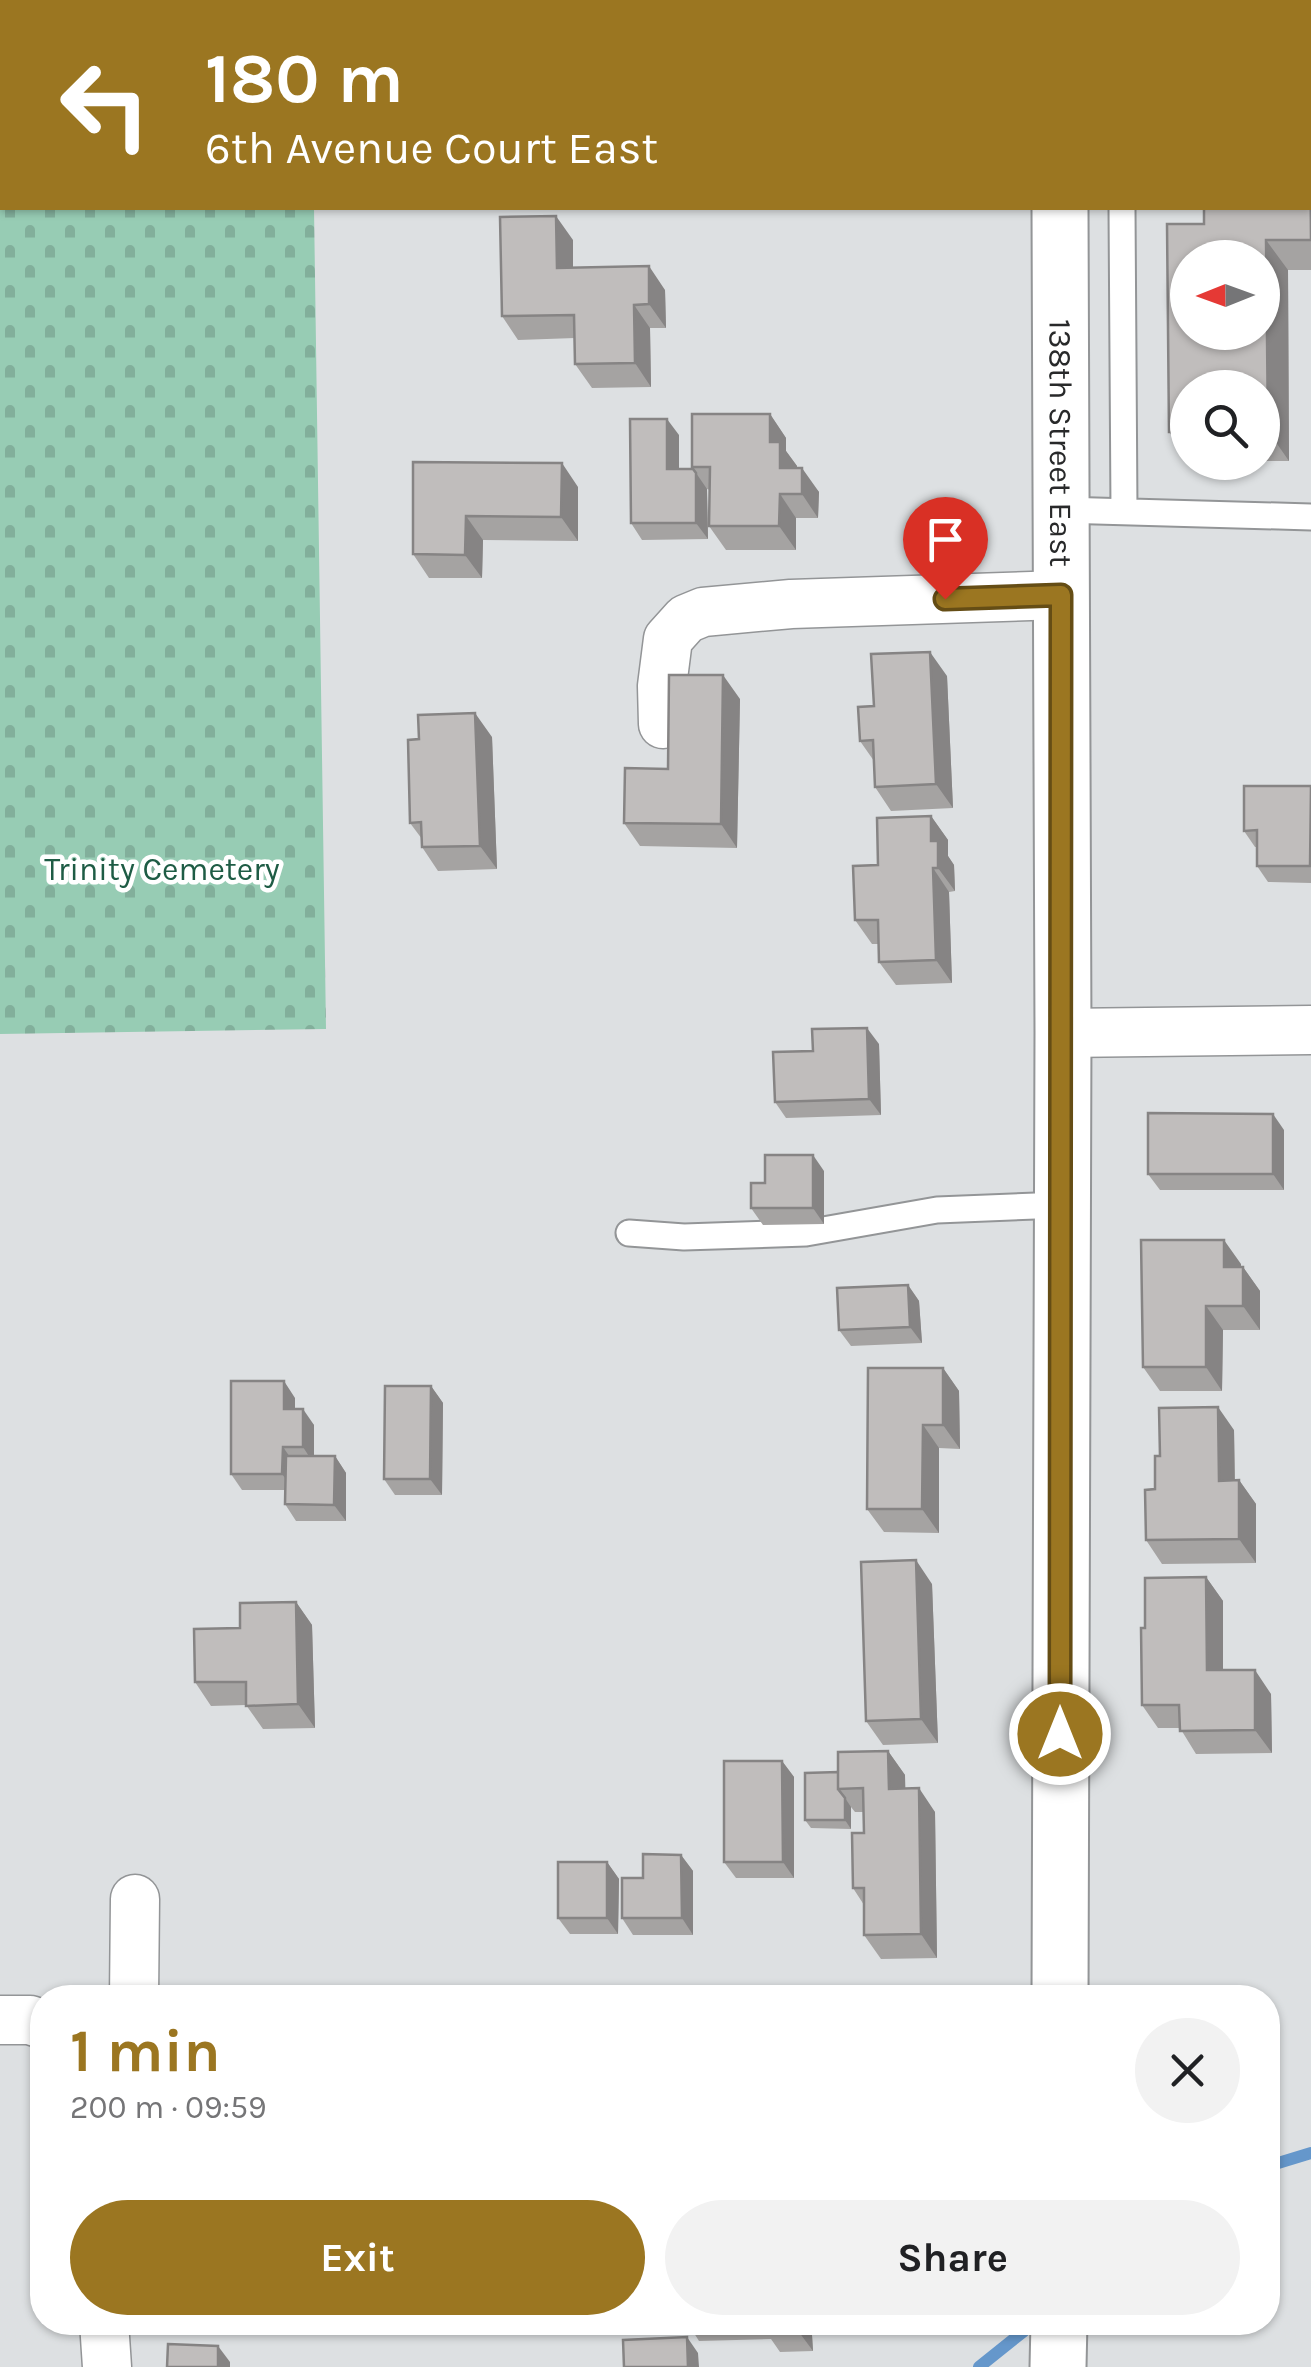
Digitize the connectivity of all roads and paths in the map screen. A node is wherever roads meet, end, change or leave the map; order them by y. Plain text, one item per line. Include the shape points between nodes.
1 (1060, 210) edge
2 (1122, 210) edge
3 (1061, 510) junction
4 (1124, 511) junction
5 (1311, 517) edge
6 (1061, 595) junction
7 (663, 724) dead end
8 (1311, 1030) edge
9 (1063, 1033) junction
10 (1062, 1205) junction
11 (629, 1233) dead end
12 (135, 1899) dead end
13 (134, 1985) edge
14 (1060, 1985) edge
15 (0, 2020) edge
16 (30, 2020) edge
17 (105, 2335) edge
18 (1059, 2335) edge
19 (107, 2367) edge
20 (1058, 2367) edge

1 - 3 street, 138th Street East
2 - 4 lane
3 - 4 lane
3 - 6 street, 138th Street East
4 - 5 lane
6 - 7 street via 703,612 668,639
6 - 9 street, 138th Street East
8 - 9 street
9 - 10 street, 138th Street East
10 - 11 lane via 937,1210 806,1233
10 - 14 street, 138th Street East
12 - 13 street
15 - 16 street
17 - 19 street
18 - 20 street

